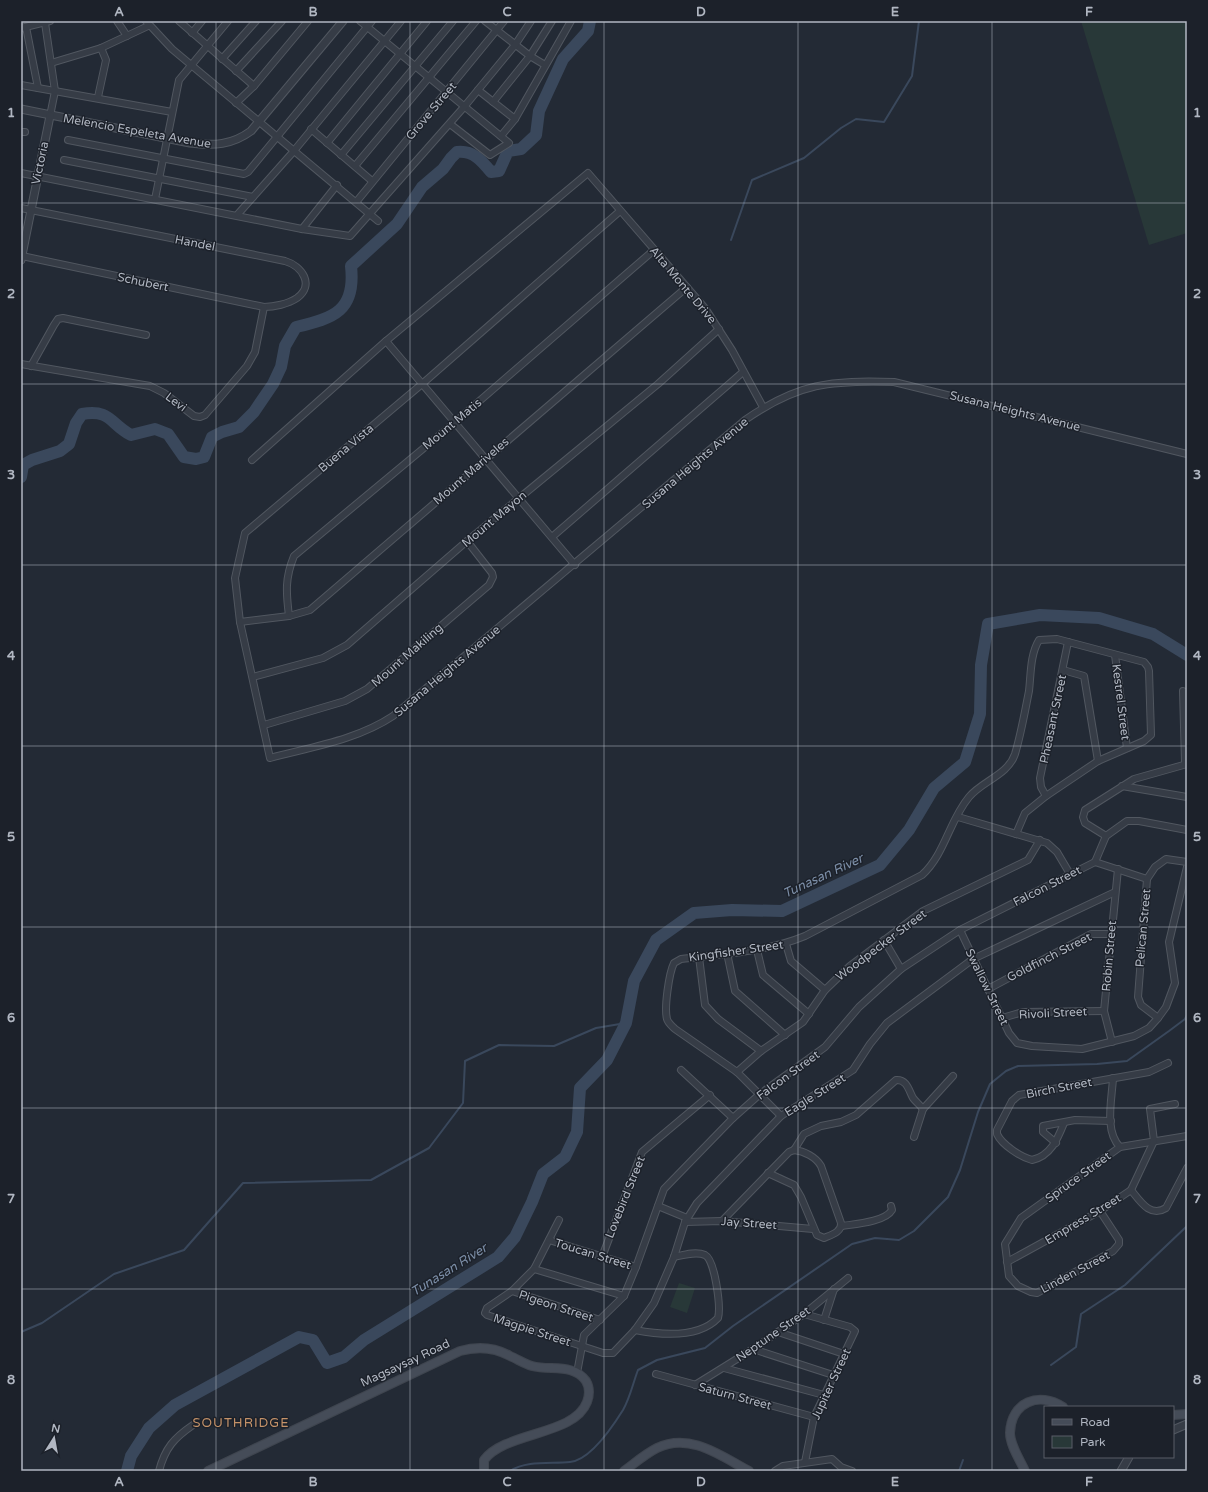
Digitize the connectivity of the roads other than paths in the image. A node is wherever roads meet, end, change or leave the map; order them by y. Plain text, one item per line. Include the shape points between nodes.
1 (117, 21) edge
2 (179, 21) edge
3 (202, 21) edge
4 (228, 21) edge
5 (256, 21) edge
6 (282, 21) edge
7 (308, 21) edge
8 (343, 21) edge
9 (360, 21) edge
10 (372, 21) edge
11 (401, 21) edge
12 (427, 21) edge
13 (454, 21) edge
14 (476, 21) edge
15 (485, 21) edge
16 (504, 21) edge
17 (531, 21) edge
18 (552, 21) edge
19 (48, 22) edge
20 (567, 22) edge
21 (147, 23) edge
22 (24, 27) edge
23 (367, 27) junction
24 (497, 32) junction
25 (192, 33) junction
26 (127, 36) junction
27 (384, 41) junction
28 (515, 45) junction
29 (206, 46) junction
30 (101, 48) junction
31 (400, 53) junction
32 (530, 56) junction
33 (222, 59) junction
34 (51, 64) junction
35 (191, 65) junction
36 (545, 65) junction
37 (415, 66) junction
38 (236, 71) junction
39 (430, 79) junction
40 (21, 85) edge
41 (254, 86) junction
42 (38, 88) junction
43 (478, 90) junction
44 (55, 91) junction
45 (446, 92) junction
46 (98, 97) junction
47 (493, 102) junction
48 (236, 103) junction
49 (464, 107) junction
50 (21, 110) edge
51 (172, 112) junction
52 (50, 116) junction
53 (515, 119) junction
54 (260, 122) junction
55 (450, 124) junction
56 (311, 129) junction
57 (276, 136) junction
58 (501, 136) junction
59 (166, 139) junction
60 (68, 140) dead end
61 (327, 143) junction
62 (293, 152) junction
63 (341, 155) junction
64 (162, 158) junction
65 (64, 160) dead end
66 (355, 166) junction
67 (21, 172) edge
68 (37, 176) junction
69 (158, 178) junction
70 (372, 181) junction
71 (337, 185) junction
72 (253, 197) junction
73 (155, 199) junction
74 (357, 201) junction
75 (21, 208) edge
76 (30, 210) junction
77 (620, 211) junction
78 (238, 214) junction
79 (371, 215) junction
80 (378, 221) dead end
81 (302, 229) junction
82 (654, 250) junction
83 (21, 258) edge
84 (687, 287) junction
85 (264, 307) junction
86 (719, 329) junction
87 (146, 335) dead end
88 (386, 341) junction
89 (21, 364) edge
90 (32, 366) junction
91 (743, 372) junction
92 (422, 384) junction
93 (763, 407) junction
94 (454, 423) junction
95 (1187, 454) edge
96 (485, 459) junction
97 (252, 460) dead end
98 (518, 498) junction
99 (552, 536) junction
100 (467, 541) junction
101 (575, 565) junction
102 (289, 616) junction
103 (240, 622) junction
104 (1068, 642) junction
105 (1115, 655) junction
106 (1063, 670) junction
107 (253, 677) junction
108 (1187, 693) edge
109 (264, 725) junction
110 (1127, 748) junction
111 (270, 758) joint
112 (1098, 761) junction
113 (1186, 764) edge
114 (1122, 786) junction
115 (1046, 796) junction
116 (1187, 797) edge
117 (958, 817) junction
118 (1187, 830) edge
119 (1016, 834) junction
120 (1106, 836) junction
121 (1040, 840) junction
122 (1095, 862) junction
123 (1187, 862) edge
124 (1187, 867) edge
125 (1118, 869) junction
126 (1070, 874) junction
127 (1147, 879) junction
128 (1115, 892) junction
129 (1180, 895) junction
130 (1187, 896) edge
131 (960, 930) junction
132 (1112, 934) junction
133 (884, 940) junction
134 (786, 944) junction
135 (757, 950) junction
136 (727, 953) junction
137 (699, 957) junction
138 (973, 959) junction
139 (900, 968) junction
140 (988, 989) junction
141 (825, 990) junction
142 (1104, 1011) junction
143 (809, 1014) junction
144 (1002, 1018) junction
145 (1158, 1018) junction
146 (785, 1035) junction
147 (1112, 1042) junction
148 (761, 1052) junction
149 (1168, 1063) dead end
150 (681, 1070) dead end
151 (737, 1072) junction
152 (953, 1076) dead end
153 (1113, 1078) junction
154 (760, 1094) junction
155 (710, 1096) junction
156 (1174, 1104) dead end
157 (923, 1109) junction
158 (781, 1116) junction
159 (733, 1118) junction
160 (1111, 1121) junction
161 (1064, 1123) junction
162 (1187, 1136) edge
163 (914, 1137) dead end
164 (1154, 1140) junction
165 (1056, 1143) junction
166 (1120, 1147) junction
167 (794, 1150) junction
168 (1187, 1168) edge
169 (768, 1173) junction
170 (1130, 1190) junction
171 (658, 1206) junction
172 (891, 1206) dead end
173 (1100, 1212) junction
174 (559, 1220) dead end
175 (686, 1220) junction
176 (722, 1221) junction
177 (842, 1226) junction
178 (813, 1229) junction
179 (549, 1240) junction
180 (602, 1256) junction
181 (674, 1257) junction
182 (1007, 1262) junction
183 (636, 1267) junction
184 (534, 1269) junction
185 (848, 1278) dead end
186 (835, 1288) junction
187 (512, 1291) junction
188 (624, 1296) junction
189 (804, 1314) junction
190 (600, 1320) junction
191 (824, 1320) junction
192 (635, 1330) junction
193 (778, 1332) junction
194 (581, 1346) junction
195 (753, 1349) junction
196 (844, 1354) junction
197 (724, 1368) junction
198 (577, 1373) junction
199 (656, 1374) dead end
200 (833, 1375) junction
201 (695, 1385) junction
202 (824, 1395) junction
203 (1061, 1406) edge
204 (1187, 1414) edge
205 (1174, 1416) edge
206 (814, 1417) junction
207 (1187, 1424) edge
208 (193, 1425) dead end
209 (1174, 1430) edge
210 (1128, 1458) edge
211 (805, 1462) junction
212 (159, 1471) edge
213 (208, 1471) edge
214 (484, 1471) edge
215 (624, 1471) edge
216 (749, 1471) edge
217 (775, 1471) edge
218 (852, 1471) edge
219 (1025, 1471) edge
220 (1121, 1471) edge

1 - 26 street
2 - 25 street
3 - 25 street
4 - 29 street
5 - 33 street
6 - 38 street
7 - 41 street
8 - 54 street, Melencio Espeleta Avenue
9 - 23 street
10 - 23 street
11 - 27 street
12 - 31 street
13 - 37 street
14 - 39 street
15 - 24 street
16 - 24 street, Grove Street
17 - 28 street
18 - 32 street
19 - 22 street
19 - 34 street
20 - 36 street
21 - 26 street
21 - 35 street
22 - 42 street
23 - 27 street
23 - 57 street
24 - 28 street
24 - 45 street, Grove Street
25 - 29 street
26 - 30 street
27 - 31 street
27 - 56 street
28 - 32 street
28 - 43 street
29 - 33 street
29 - 35 street
30 - 34 street
30 - 46 street via 106,60
31 - 37 street
31 - 61 street
32 - 36 street
32 - 47 street
33 - 38 street
34 - 44 street
35 - 48 street
35 - 51 street via 179,80
36 - 53 street
37 - 39 street
37 - 63 street
38 - 41 street
39 - 45 street
39 - 66 street
40 - 42 street
41 - 48 street
42 - 44 street
43 - 47 street
43 - 49 street
44 - 46 street
44 - 52 street
45 - 49 street
45 - 70 street, Grove Street
46 - 51 street
47 - 53 street
48 - 54 street
49 - 55 street
49 - 58 street
50 - 52 street, Melencio Espeleta Avenue
51 - 59 street
52 - 59 street, Melencio Espeleta Avenue
52 - 68 street, Victoria
53 - 58 street
54 - 57 street
54 - 59 street, Melencio Espeleta Avenue via 243,137 221,145
55 - 58 street via 490,155 509,143
55 - 79 street
56 - 61 street
56 - 62 street
57 - 62 street
57 - 64 street via 244,174
59 - 64 street
60 - 64 street
61 - 63 street
62 - 71 street
62 - 72 street
63 - 66 street
64 - 69 street
65 - 69 street
66 - 70 street
67 - 68 street
68 - 73 street
68 - 76 street, Victoria
69 - 72 street
69 - 73 street
70 - 74 street, Grove Street
71 - 74 street
71 - 81 street
72 - 78 street
73 - 78 street
74 - 79 street
75 - 76 street, Handel
76 - 83 street, Victoria
76 - 85 street, Handel via 281,260 296,266 306,280 306,287 302,293 273,307
77 - 82 street, Alta Monte Drive
77 - 88 street, Alta Monte Drive via 588,174
77 - 92 street, Buena Vista
78 - 81 street
79 - 80 street
79 - 81 street via 350,236
82 - 84 street, Alta Monte Drive
82 - 94 street, Mount Matis
83 - 85 street, Schubert
84 - 86 street, Alta Monte Drive
84 - 96 street, Mount Mariveles
85 - 90 street, Levi via 255,352 247,366 205,415 200,417 194,416 164,392 150,386
86 - 91 street, Alta Monte Drive
86 - 98 street, Mount Mayon via 653,388
87 - 90 street via 58,319
88 - 92 street
88 - 97 street
89 - 90 street, Levi
91 - 93 street, Alta Monte Drive
91 - 99 street
92 - 94 street
92 - 103 street, Buena Vista via 245,533 234,578
93 - 95 street, Susana Heights Avenue via 792,393 820,384 854,381 894,382
93 - 101 street, Susana Heights Avenue
94 - 96 street
94 - 102 street, Mount Matis via 294,556 287,573
96 - 98 street
96 - 102 street, Mount Mariveles via 315,606
98 - 99 street
98 - 100 street, Mount Mayon
99 - 101 street
100 - 107 street, Mount Mayon via 341,649 323,658
100 - 109 street, Mount Makiling via 492,573 489,585 367,689 345,701
101 - 111 street, Susana Heights Avenue via 379,725 363,732
102 - 103 street, Mount Mariveles
103 - 107 street, Buena Vista
104 - 105 street
104 - 106 street, Pheasant Street
104 - 117 street, Kingfisher Street via 1039,640 1034,648 1015,755 1003,770 969,796
105 - 110 street, Kestrel Street
105 - 110 street via 1144,662 1148,667 1151,735 1144,742
106 - 112 street via 1084,676
106 - 115 street, Pheasant Street via 1040,778
107 - 109 street, Buena Vista
108 - 113 street via 1183,690
109 - 111 street, Buena Vista
110 - 112 street
112 - 115 street
113 - 114 street via 1134,779
114 - 116 street
114 - 120 street via 1085,810 1085,823
115 - 119 street via 1025,813
117 - 119 street
117 - 134 street, Kingfisher Street via 939,855 922,875
118 - 120 street via 1133,820 1123,823
119 - 121 street
120 - 122 street
121 - 126 street via 1053,847
121 - 133 street, Woodpecker Street via 1028,860 923,911
122 - 125 street
122 - 126 street, Falcon Street
123 - 127 street, Pelican Street via 1166,859 1155,867
124 - 129 street
125 - 127 street
125 - 128 street, Robin Street
126 - 131 street, Falcon Street
127 - 145 street, Pelican Street via 1138,997 1141,1005
128 - 132 street, Robin Street
128 - 138 street, Eagle Street
129 - 130 street
129 - 145 street via 1169,942 1175,983
131 - 138 street, Swallow Street
131 - 139 street, Falcon Street
132 - 140 street, Goldfinch Street via 1091,934
132 - 142 street, Robin Street
133 - 139 street
133 - 141 street, Woodpecker Street via 837,977
134 - 135 street, Kingfisher Street
134 - 141 street via 791,961
135 - 136 street, Kingfisher Street
135 - 143 street via 763,975
136 - 137 street, Kingfisher Street
136 - 146 street via 735,991
137 - 148 street via 705,1005 718,1019
137 - 151 street, Kingfisher Street via 678,960 672,967 666,1012 668,1021 675,1029
138 - 140 street, Swallow Street
138 - 158 street, Eagle Street via 887,1022 853,1070
139 - 154 street, Falcon Street via 859,1007 825,1047
140 - 144 street, Swallow Street
141 - 143 street, Woodpecker Street
142 - 144 street, Rivoli Street via 1023,1012
142 - 147 street, Robin Street
143 - 146 street, Woodpecker Street
144 - 147 street, Swallow Street via 1012,1039 1017,1043 1082,1049
145 - 147 street via 1142,1033
146 - 148 street, Woodpecker Street
148 - 151 street, Woodpecker Street
149 - 153 street, Birch Street via 1149,1072
150 - 155 street
151 - 154 street, Kingfisher Street
152 - 157 street
153 - 160 street
153 - 165 street, Birch Street via 1016,1097 997,1130 998,1138 1032,1160 1042,1156
154 - 158 street, Kingfisher Street
154 - 159 street, Falcon Street
155 - 159 street
155 - 180 street, Lovebird Street via 642,1152
156 - 164 street via 1150,1109
157 - 163 street
157 - 167 street via 905,1084 901,1080 896,1080 856,1115 804,1134
158 - 175 street, Eagle Street via 697,1203
159 - 171 street, Falcon Street via 664,1189
160 - 161 street via 1075,1120
160 - 166 street via 1112,1135
161 - 165 street, Birch Street
161 - 165 street via 1046,1125 1042,1129 1046,1136
162 - 164 street, Spruce Street
164 - 166 street, Spruce Street
164 - 170 street, Empress Street
166 - 182 street, Spruce Street via 1021,1218 1006,1242
167 - 169 street
167 - 177 street via 800,1150 819,1162
168 - 170 street via 1166,1208 1161,1211 1146,1208
169 - 176 street
169 - 178 street via 794,1185
170 - 173 street, Empress Street
171 - 175 street
171 - 183 street, Falcon Street
172 - 177 street via 890,1214 883,1218
173 - 182 street, Empress Street
173 - 182 street, Linden Street via 1118,1236 1117,1248 1037,1293 1018,1286 1009,1276
174 - 179 street, Magpie Street
175 - 176 street, Jay Street
175 - 181 street, Eagle Street
176 - 178 street, Jay Street
177 - 178 street, Jay Street via 824,1238 817,1235
179 - 180 street, Toucan Street
179 - 184 street, Magpie Street
180 - 183 street, Toucan Street
181 - 192 street, Eagle Street via 654,1303
181 - 192 street via 700,1254 710,1260 720,1308 718,1318 687,1333 651,1333
183 - 188 street, Falcon Street
184 - 187 street, Magpie Street
184 - 188 street
185 - 186 street, Neptune Street
186 - 189 street, Neptune Street
186 - 191 street
187 - 190 street, Pigeon Street
187 - 194 street, Magpie Street via 487,1308 487,1315
188 - 190 street, Falcon Street
189 - 191 street
189 - 193 street, Neptune Street
190 - 194 street, Falcon Street via 584,1335
191 - 196 street, Jupiter Street via 850,1327 855,1331
192 - 194 street, Eagle Street via 609,1354
193 - 195 street, Neptune Street
193 - 196 street
194 - 198 street, Falcon Street
195 - 197 street, Neptune Street
195 - 200 street
196 - 200 street, Jupiter Street
197 - 201 street, Neptune Street
197 - 202 street
198 - 213 main road, Magsaysay Road via 563,1368 531,1366 488,1348 460,1350
198 - 214 main road via 587,1384 590,1393 587,1403 580,1412 556,1427 496,1448 484,1460
199 - 201 street, Saturn Street
200 - 202 street, Jupiter Street
201 - 206 street, Saturn Street
202 - 206 street, Jupiter Street
203 - 219 main road via 1048,1400 1037,1399 1023,1406 1016,1414 1010,1434
204 - 205 main road
206 - 211 street, Jupiter Street
207 - 209 street
208 - 212 street via 173,1440
210 - 220 street
211 - 217 street via 783,1466
211 - 218 street via 832,1458 841,1467
215 - 216 main road via 658,1448 687,1442 710,1450

